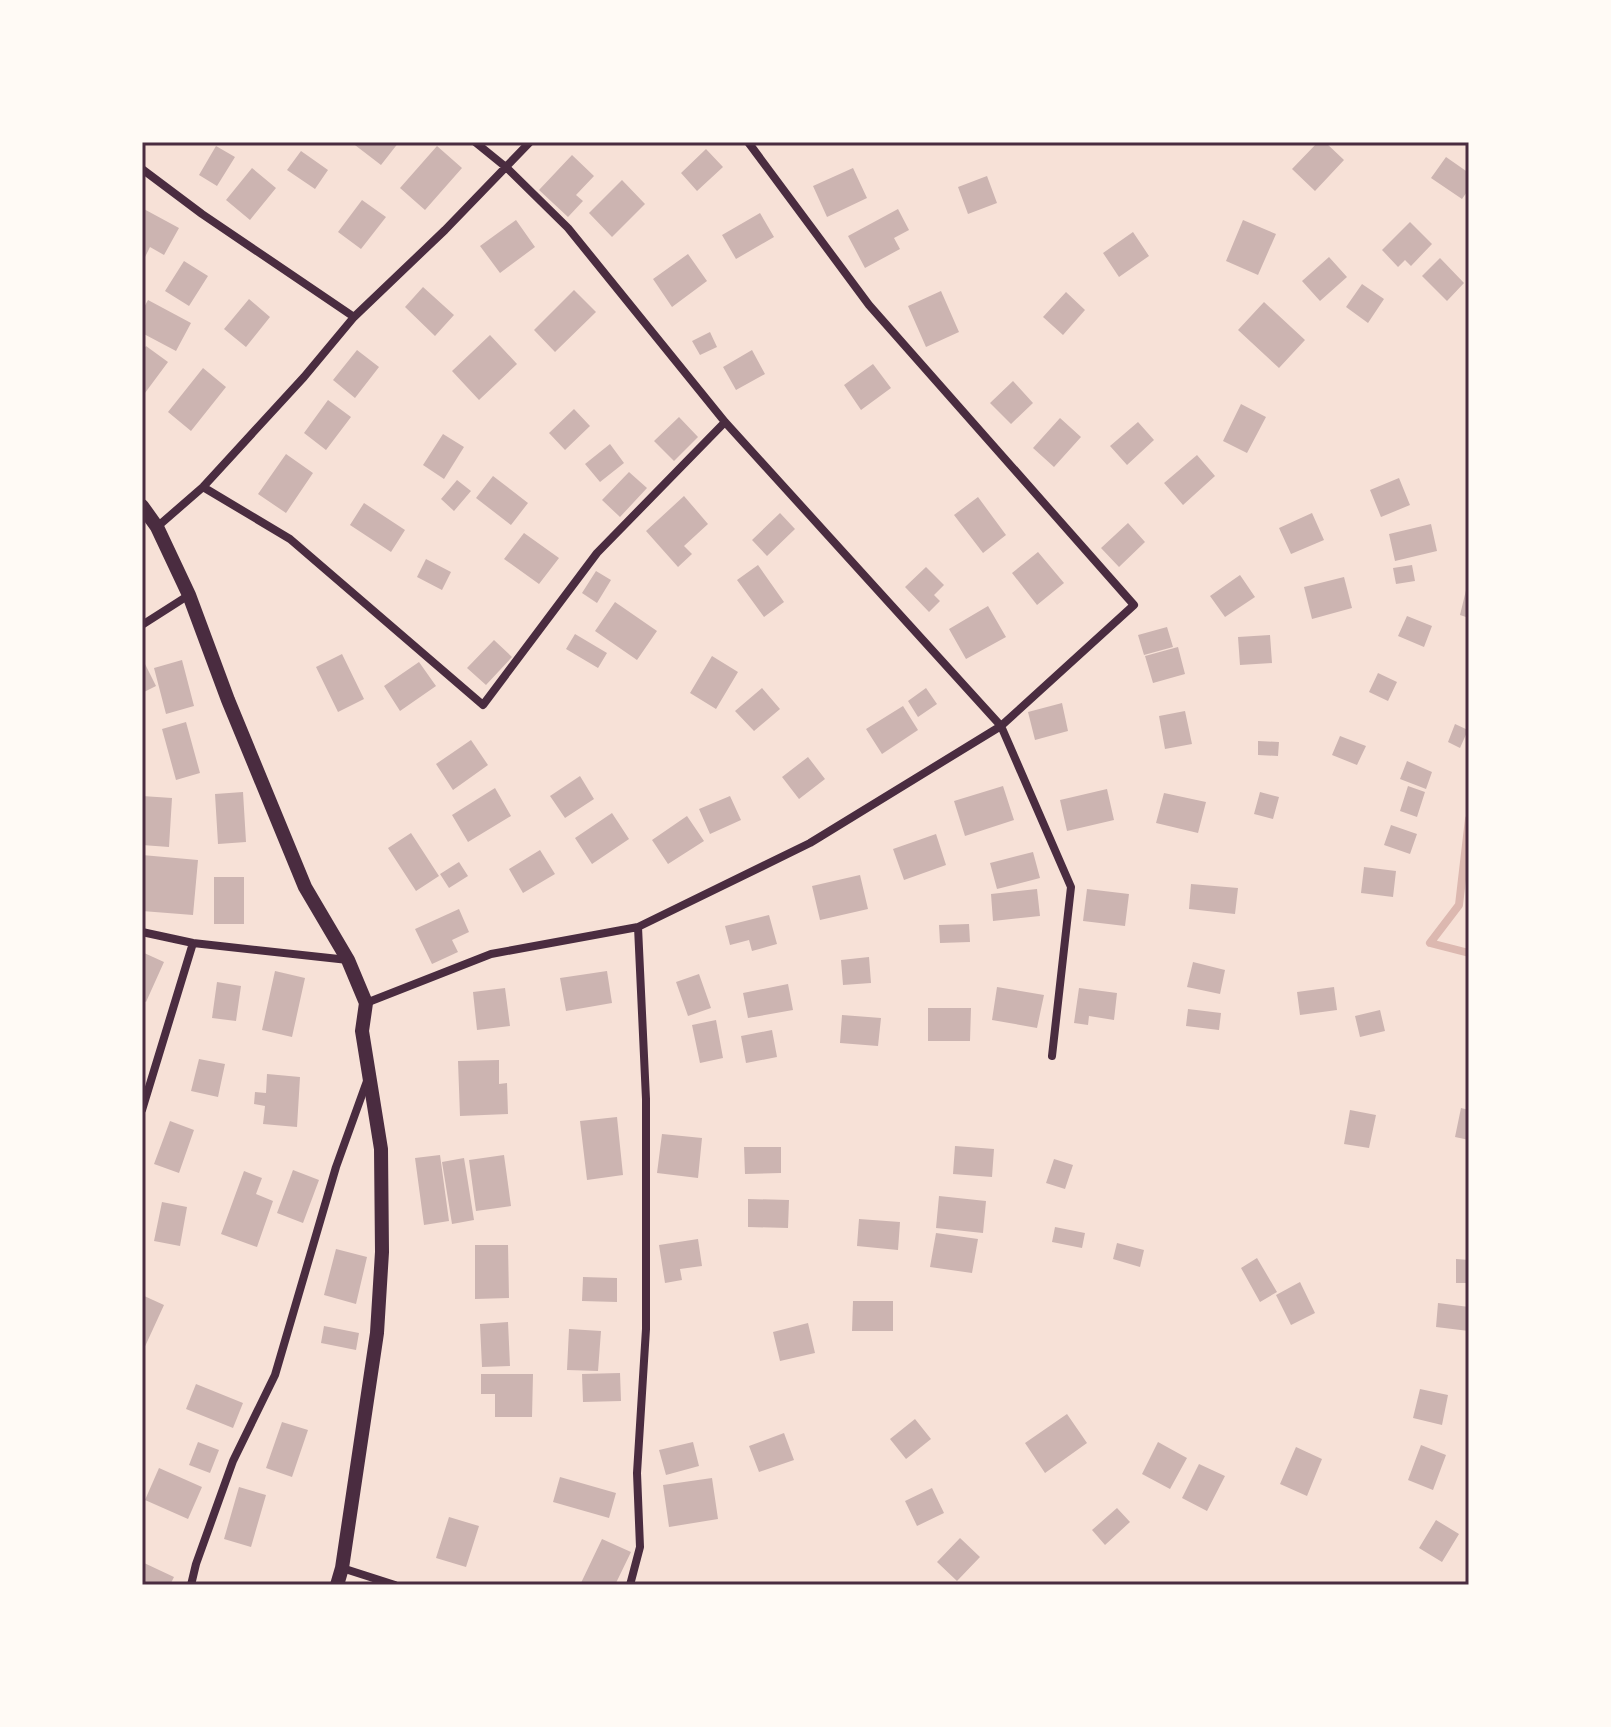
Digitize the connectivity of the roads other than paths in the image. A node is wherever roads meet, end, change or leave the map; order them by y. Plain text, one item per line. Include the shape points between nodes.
1 (475, 142) edge
2 (530, 142) edge
3 (748, 142) edge
4 (507, 168) junction
5 (142, 169) edge
6 (354, 317) junction
7 (725, 422) junction
8 (203, 487) junction
9 (142, 506) edge
10 (157, 527) junction
11 (189, 595) junction
12 (142, 625) edge
13 (1001, 726) junction
14 (638, 927) junction
15 (142, 932) edge
16 (193, 943) junction
17 (348, 960) junction
18 (366, 1003) junction
19 (1052, 1056) dead end
20 (369, 1077) junction
21 (142, 1110) edge
22 (342, 1568) junction
23 (191, 1585) edge
24 (337, 1585) edge
25 (395, 1585) edge
26 (630, 1585) edge

1 - 4 street
2 - 4 street
3 - 13 street via 869,305 1134,605
4 - 6 street
4 - 7 street via 568,228
5 - 6 street
6 - 8 street
7 - 8 street via 597,553 483,705 290,539
7 - 13 street
8 - 10 street
9 - 10 street
10 - 11 street
11 - 12 street
11 - 17 street via 305,887
13 - 14 street via 810,843
13 - 19 street via 1071,887
14 - 18 street via 491,954
14 - 26 street via 646,1099 646,1329 637,1473 640,1547
15 - 16 street
16 - 17 street
16 - 21 street
17 - 18 street
18 - 20 street via 362,1031
20 - 22 street via 381,1149 382,1252 377,1333
20 - 23 street via 336,1167 275,1375 233,1461
22 - 24 street
22 - 25 street

